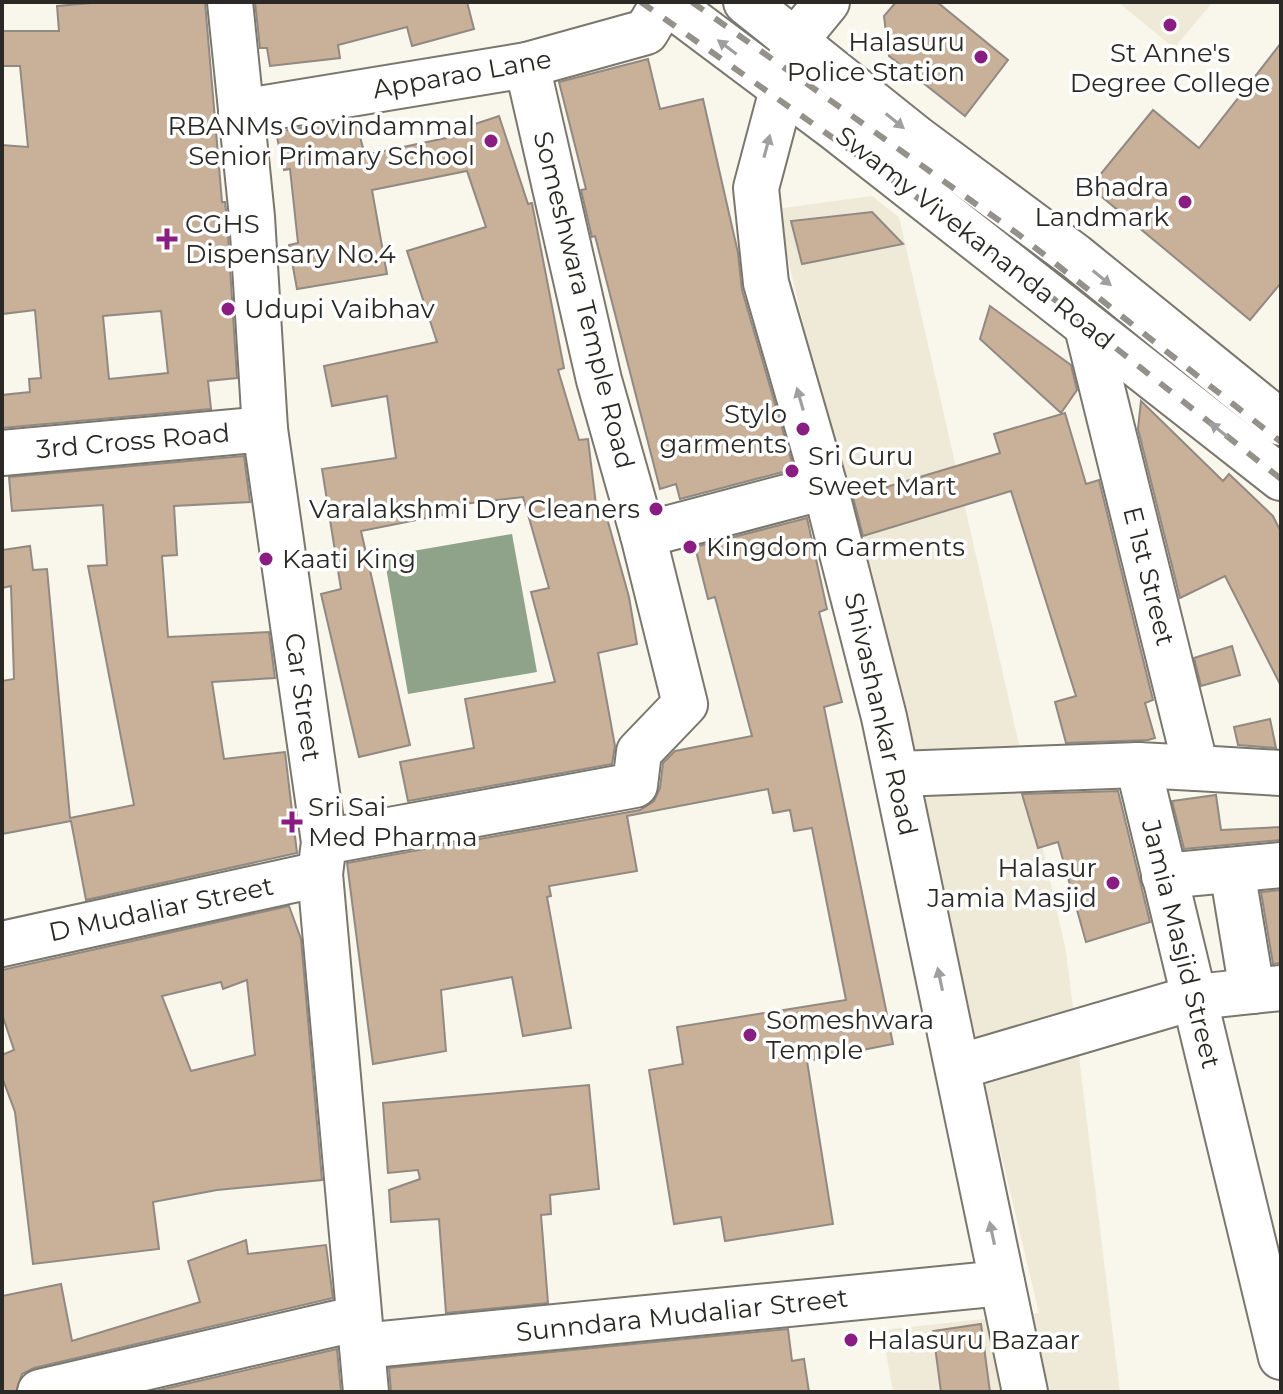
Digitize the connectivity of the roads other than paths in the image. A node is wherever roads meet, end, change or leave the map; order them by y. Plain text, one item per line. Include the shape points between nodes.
1 (230, 2) edge
2 (666, 2) edge
3 (746, 2) edge
4 (827, 2) edge
5 (795, 41) junction
6 (527, 65) junction
7 (782, 88) junction
8 (241, 112) junction
9 (1087, 327) junction
10 (1281, 423) edge
11 (265, 429) junction
12 (2, 453) edge
13 (1281, 478) edge
14 (825, 487) junction
15 (643, 535) junction
16 (1138, 765) junction
17 (1196, 768) junction
18 (1281, 773) edge
19 (898, 774) junction
20 (322, 858) junction
21 (1281, 865) edge
22 (1232, 870) junction
23 (1164, 876) junction
24 (2, 944) edge
25 (1266, 990) edge
26 (1196, 997) junction
27 (958, 1067) junction
28 (1002, 1283) junction
29 (360, 1332) junction
30 (1281, 1357) edge
31 (40, 1392) edge
32 (366, 1392) edge
33 (1025, 1392) edge

1 - 8 street, Car Street
2 - 6 street, Apparao Lane via 646,32
7 -> 2 street, Swamy Vivekananda Road
3 - 5 street, Swamy Vivekananda Road
4 - 5 street
5 - 7 street, Shivashankar Road
5 -> 10 street, Swamy Vivekananda Road
6 - 8 street, Apparao Lane
6 - 15 street, Someshwara Temple Road via 599,380
7 - 9 street, Swamy Vivekananda Road
14 -> 7 street, Shivashankar Road via 766,283 756,188
8 - 11 street, Car Street
13 -> 9 street, Swamy Vivekananda Road
9 - 17 street, E 1st Street
11 - 12 street, 3rd Cross Road
11 - 20 street, Car Street
14 - 15 street
14 - 19 street, Shivashankar Road
15 - 20 street, Someshwara Temple Road via 685,704 639,752 635,785
16 - 17 street
16 - 19 street
16 - 23 street, Jamia Masjid Street
17 - 18 street
27 -> 19 street, Shivashankar Road
20 - 24 street, D Mudaliar Street
20 - 29 street, Car Street
21 - 22 street
22 - 23 street
22 - 25 street
23 - 26 street, Jamia Masjid Street
25 - 26 street
26 - 27 street
26 - 30 street, Jamia Masjid Street
28 -> 27 street, Shivashankar Road
28 - 29 street, Sunndara Mudaliar Street
28 - 33 street, Shivashankar Road
29 - 31 street, Sunndara Mudaliar Street
29 - 32 street, Car Street

